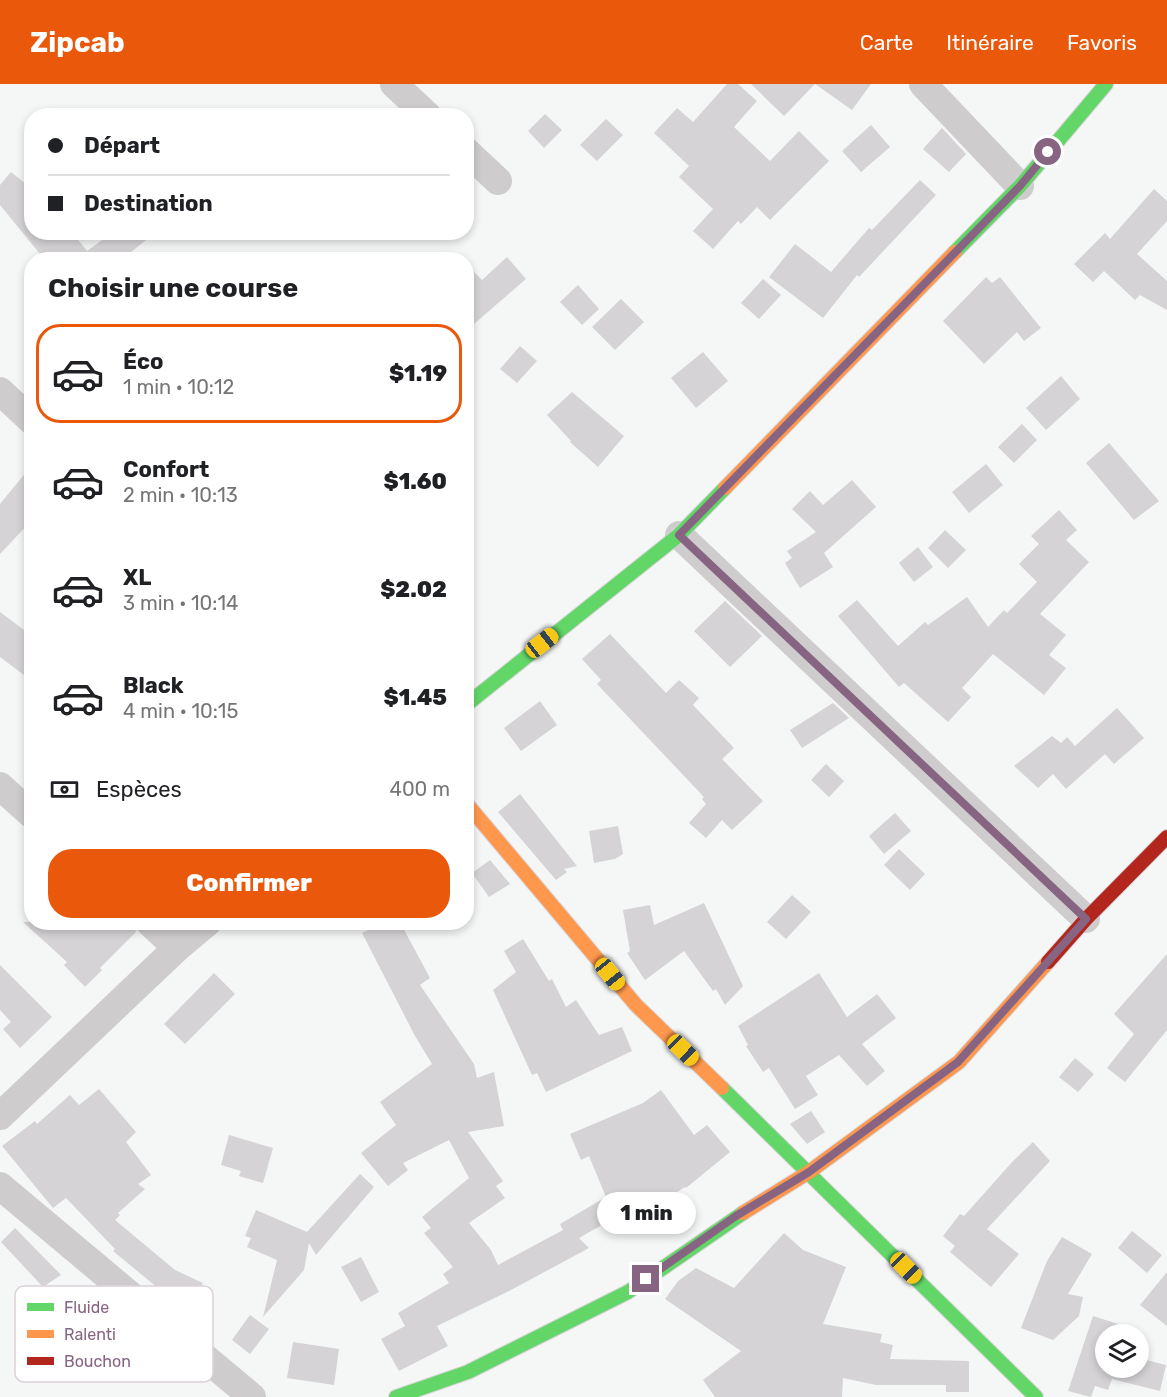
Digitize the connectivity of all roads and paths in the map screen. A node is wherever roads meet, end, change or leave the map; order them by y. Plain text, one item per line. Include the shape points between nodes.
1 (394, 84) edge
2 (923, 84) edge
3 (1106, 84) edge
4 (420, 108) edge
5 (474, 158) edge
6 (498, 181) dead end
7 (1020, 186) junction
8 (3, 399) edge
9 (24, 415) edge
10 (679, 535) junction
11 (474, 698) edge
12 (0, 786) edge
13 (24, 808) edge
14 (474, 813) edge
15 (1167, 837) edge
16 (1086, 919) junction
17 (158, 930) edge
18 (198, 930) edge
19 (177, 948) junction
20 (0, 1116) edge
21 (809, 1172) junction
22 (0, 1186) edge
23 (119, 1286) edge
24 (213, 1364) edge
25 (252, 1397) edge
26 (396, 1397) edge
27 (1036, 1397) edge

1 - 4 street
2 - 7 street
3 - 7 street
5 - 6 street
7 - 10 street
8 - 9 street
10 - 11 street
10 - 16 street
12 - 13 street
14 - 21 street via 636,1005
15 - 16 street
16 - 21 street via 958,1062
17 - 19 street
18 - 19 street
19 - 20 street
21 - 26 street via 736,1216 628,1292 468,1372
21 - 27 street
22 - 23 street
24 - 25 street

